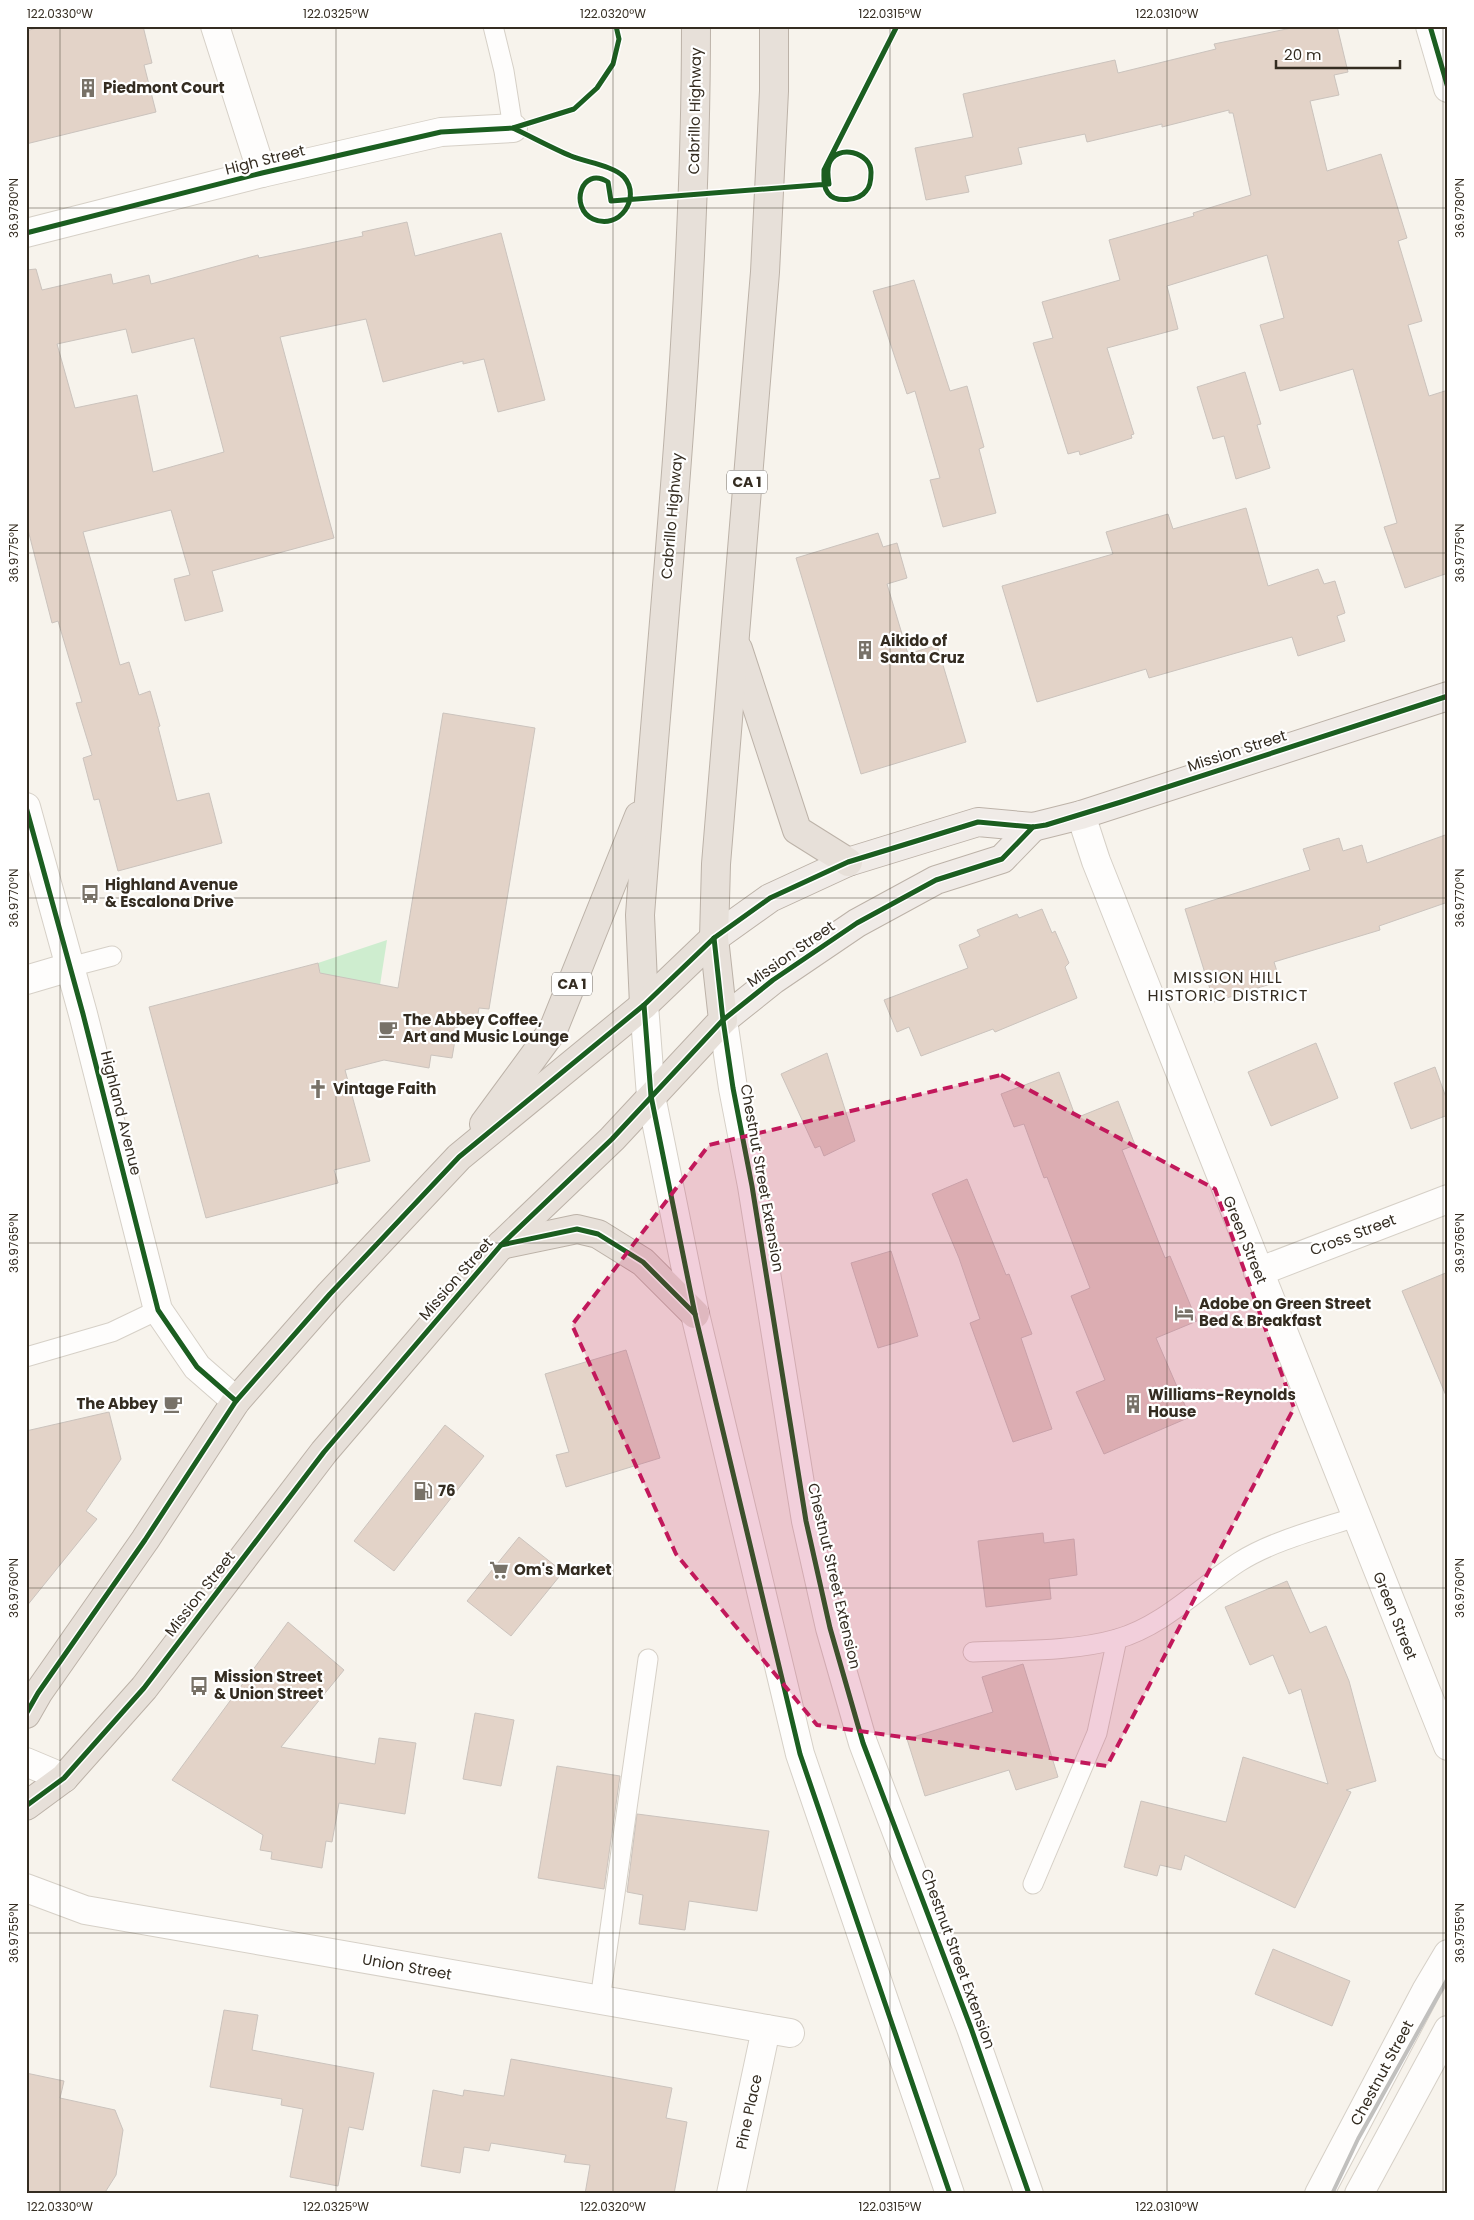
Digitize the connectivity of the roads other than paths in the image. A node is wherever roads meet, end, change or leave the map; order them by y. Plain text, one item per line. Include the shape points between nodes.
1 (215, 26) edge
2 (493, 26) edge
3 (696, 26) edge
4 (774, 26) edge
5 (1430, 26) edge
6 (1448, 88) edge
7 (513, 128) joint
8 (262, 173) junction
9 (26, 233) edge
10 (734, 638) junction
11 (1448, 696) edge
12 (649, 792) junction
13 (26, 807) edge
14 (1081, 815) junction
15 (1033, 827) junction
16 (848, 862) junction
17 (714, 938) junction
18 (112, 956) dead end
19 (70, 967) junction
20 (26, 980) edge
21 (644, 1005) junction
22 (723, 1020) junction
23 (651, 1096) junction
24 (459, 1157) junction
25 (1448, 1199) edge
26 (501, 1245) junction
27 (1258, 1272) junction
28 (158, 1310) junction
29 (695, 1314) junction
30 (26, 1357) edge
31 (236, 1401) junction
32 (1356, 1517) junction
33 (1118, 1639) junction
34 (973, 1652) dead end
35 (648, 1659) dead end
36 (26, 1714) edge
37 (1448, 1746) edge
38 (26, 1762) edge
39 (64, 1778) junction
40 (26, 1806) edge
41 (1033, 1884) dead end
42 (26, 1888) edge
43 (1448, 1954) edge
44 (1437, 1996) edge
45 (600, 2000) junction
46 (1448, 2030) edge
47 (778, 2031) joint
48 (731, 2194) edge
49 (950, 2194) edge
50 (1029, 2194) edge
51 (1319, 2194) edge
52 (1359, 2194) edge

1 - 8 street
2 - 7 lane
3 - 12 highway, Cabrillo Highway / CA 1 via 695,136 686,326
4 - 10 highway, CA 1 via 766,263
5 - 6 street
7 - 8 street, High Street via 441,132
8 - 9 street, High Street
10 - 16 highway via 797,830
10 - 17 highway, CA 1 via 716,864
11 - 14 main road, Mission Street
12 - 21 highway, Cabrillo Highway / CA 1 via 640,915
12 - 24 highway, CA 1 via 553,1030
13 - 19 street, Highland Avenue
14 - 15 main road, Mission Street
14 - 27 street, Green Street via 1096,861
15 - 16 main road, Mission Street via 978,822
15 - 22 main road, Mission Street via 1002,859 936,880 857,923 773,980
16 - 17 main road, Mission Street via 770,898
17 - 21 highway, Mission Street
17 - 22 highway, Chestnut Street Extension / CA 1
18 - 19 lane
19 - 20 street
19 - 28 street, Highland Avenue
21 - 23 street
21 - 24 highway, Mission Street
22 - 23 highway, Mission Street
22 - 50 street, Chestnut Street Extension via 806,1521 830,1628 863,1743 971,2028
23 - 26 highway, Mission Street via 612,1139
23 - 29 street
24 - 31 highway, Mission Street / CA 1 via 330,1294
25 - 27 street, Cross Street
26 - 29 highway via 577,1229 598,1234 643,1262
26 - 39 highway, Mission Street via 324,1452 144,1688
27 - 32 street, Green Street
28 - 30 lane via 112,1332
28 - 31 street, Highland Avenue via 197,1368
29 - 49 street via 800,1754
31 - 36 highway, Mission Street / CA 1
32 - 33 lane via 1295,1536 1240,1561 1156,1621
32 - 37 street, Green Street
33 - 34 lane via 1068,1647
33 - 41 lane via 1097,1733
35 - 45 lane
38 - 39 street
39 - 40 highway, Mission Street
42 - 45 street, Union Street via 85,1910
43 - 44 street, Chestnut Street
44 - 51 street, Chestnut Street
45 - 47 street, Union Street
46 - 52 street
47 - 48 street, Pine Place

